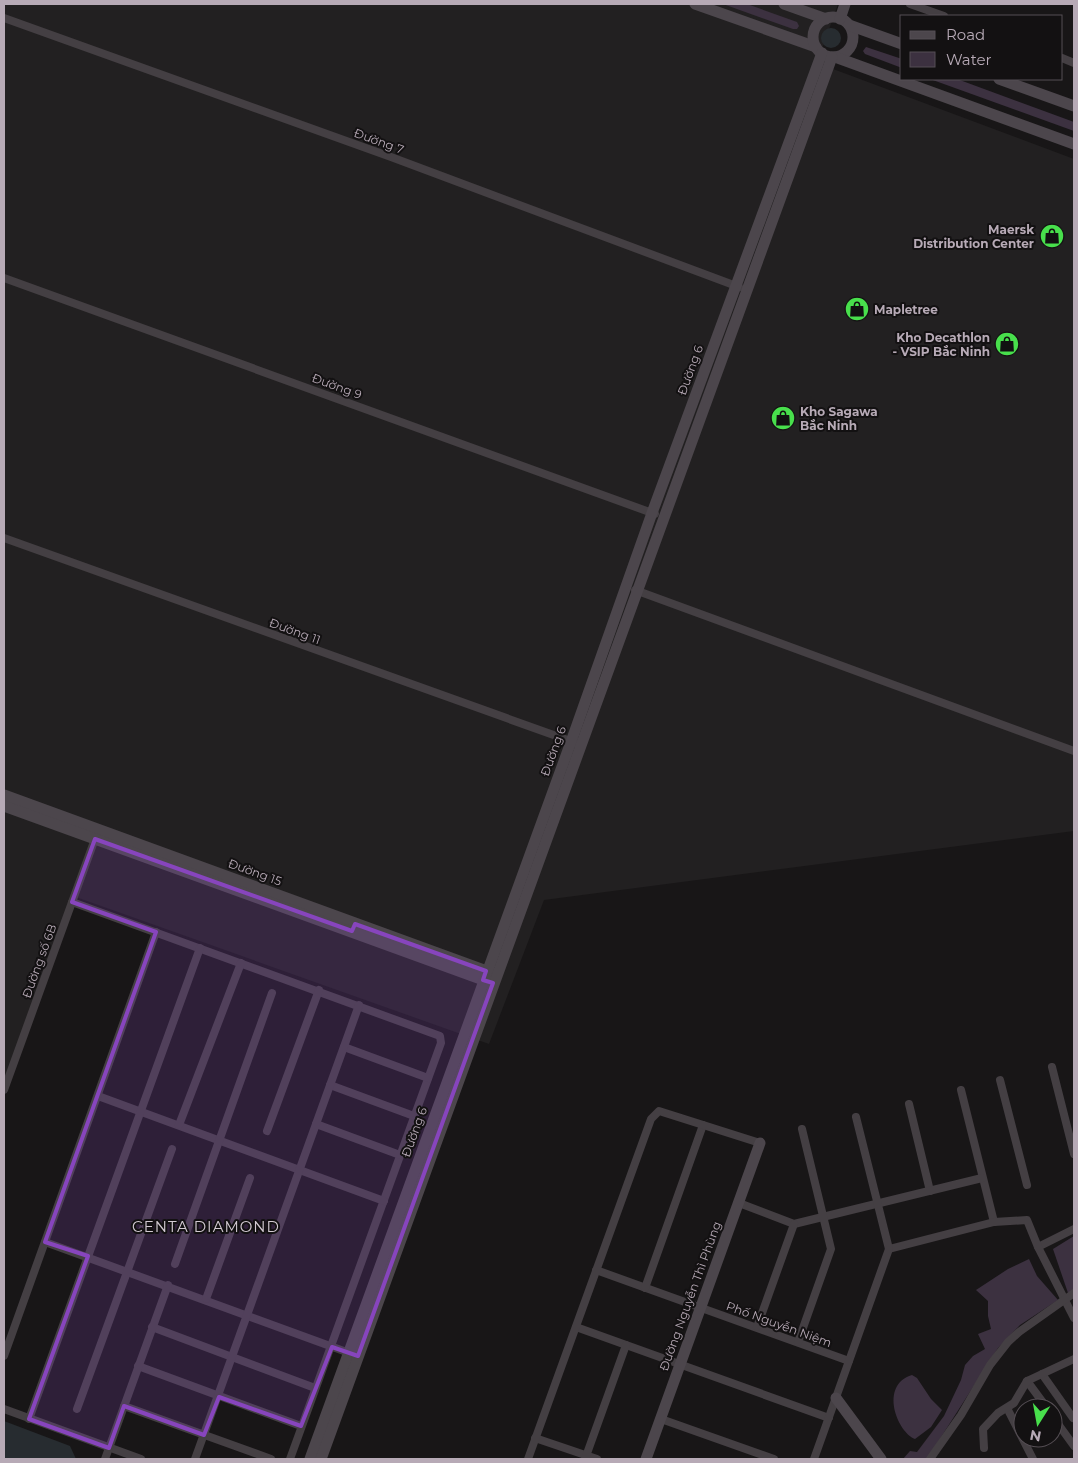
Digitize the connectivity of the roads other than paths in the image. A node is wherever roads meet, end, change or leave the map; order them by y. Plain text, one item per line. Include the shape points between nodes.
1 (695, 4) edge
2 (784, 4) edge
3 (845, 4) edge
4 (910, 4) edge
5 (938, 15) edge
6 (4, 18) edge
7 (826, 19) junction
8 (844, 22) junction
9 (900, 43) edge
10 (826, 54) junction
11 (1001, 80) edge
12 (1074, 106) edge
13 (1074, 144) edge
14 (4, 278) edge
15 (740, 287) junction
16 (657, 515) junction
17 (4, 538) edge
18 (631, 588) junction
19 (576, 743) junction
20 (1074, 751) edge
21 (4, 795) edge
22 (4, 806) edge
23 (97, 834) junction
24 (72, 902) junction
25 (156, 932) junction
26 (200, 948) junction
27 (241, 963) junction
28 (490, 977) junction
29 (319, 990) junction
30 (272, 993) dead end
31 (359, 1005) junction
32 (344, 1046) junction
33 (4, 1063) edge
34 (12, 1066) junction
35 (1052, 1067) dead end
36 (428, 1078) junction
37 (1000, 1080) dead end
38 (330, 1085) junction
39 (4, 1090) edge
40 (961, 1090) dead end
41 (98, 1096) junction
42 (909, 1104) dead end
43 (140, 1111) junction
44 (414, 1116) junction
45 (856, 1117) dead end
46 (316, 1124) junction
47 (179, 1125) junction
48 (703, 1125) junction
49 (802, 1129) dead end
50 (267, 1131) dead end
51 (220, 1140) junction
52 (760, 1143) joint
53 (172, 1149) dead end
54 (1074, 1154) edge
55 (400, 1155) junction
56 (300, 1170) junction
57 (250, 1178) dead end
58 (982, 1178) junction
59 (1027, 1185) dead end
60 (930, 1191) junction
61 (384, 1201) junction
62 (739, 1203) junction
63 (877, 1204) junction
64 (824, 1217) junction
65 (994, 1222) junction
66 (794, 1224) junction
67 (1074, 1229) edge
68 (45, 1242) junction
69 (1038, 1247) junction
70 (889, 1249) junction
71 (88, 1256) junction
72 (174, 1264) dead end
73 (128, 1270) junction
74 (596, 1270) junction
75 (168, 1285) junction
76 (645, 1288) junction
77 (1074, 1293) edge
78 (206, 1299) junction
79 (1064, 1300) junction
80 (701, 1308) junction
81 (248, 1315) junction
82 (1074, 1318) edge
83 (152, 1327) junction
84 (576, 1327) junction
85 (757, 1328) junction
86 (798, 1342) junction
87 (626, 1345) junction
88 (332, 1347) junction
89 (354, 1354) junction
90 (4, 1356) edge
91 (233, 1357) junction
92 (1074, 1359) edge
93 (849, 1361) junction
94 (680, 1365) junction
95 (138, 1366) junction
96 (1042, 1374) junction
97 (1027, 1381) junction
98 (316, 1388) junction
99 (219, 1397) junction
100 (836, 1398) junction
101 (1039, 1398) edge
102 (124, 1406) junction
103 (1007, 1408) junction
104 (4, 1409) edge
105 (77, 1409) dead end
106 (662, 1418) junction
107 (829, 1418) junction
108 (1073, 1418) edge
109 (29, 1419) junction
110 (301, 1426) junction
111 (1063, 1431) edge
112 (204, 1435) junction
113 (535, 1438) junction
114 (1074, 1446) edge
115 (109, 1448) junction
116 (984, 1448) dead end
117 (586, 1457) edge
118 (105, 1459) edge
119 (141, 1459) edge
120 (196, 1459) edge
121 (271, 1459) edge
122 (290, 1459) edge
123 (310, 1459) edge
124 (321, 1459) edge
125 (528, 1459) edge
126 (597, 1459) edge
127 (646, 1459) edge
128 (774, 1459) edge
129 (814, 1459) edge
130 (881, 1459) edge
131 (930, 1459) edge
132 (1033, 1459) edge

1 - 10 main road
2 - 7 main road
3 - 8 main road
4 - 5 street
6 - 15 street, Đường 7 via 400,160
7 - 8 main road
7 - 10 main road via 814,33
8 - 9 main road
8 - 10 main road via 853,35 851,45 845,53
10 - 13 main road
10 - 15 main road, Đường 6
11 - 12 main road
14 - 16 street, Đường 9
15 - 16 main road, Đường 6
16 - 18 main road, Đường 6
17 - 19 street, Đường 11
18 - 19 main road, Đường 6
18 - 20 street
19 - 28 main road, Đường 6
21 - 23 main road, Đường 15
22 - 23 main road, Đường 15
23 - 24 street, Đường số 6B
23 - 28 main road, Đường 15
24 - 25 street
24 - 34 street, Đường số 6B
25 - 26 street
25 - 41 street
26 - 27 street
26 - 43 street
27 - 29 street
27 - 47 street
28 - 89 main road, Đường 6
29 - 31 street
29 - 50 street
30 - 51 street
31 - 32 street
31 - 36 street via 440,1036 441,1043
32 - 36 street
32 - 38 street
33 - 34 street
34 - 39 street, Đường số 6B
35 - 54 street
36 - 44 street
37 - 59 street
38 - 44 street
38 - 46 street
40 - 58 street
41 - 43 street
41 - 68 street
42 - 60 street
43 - 47 street
43 - 71 street
44 - 55 street
45 - 63 street
46 - 55 street
46 - 56 street
47 - 51 street
48 - 52 street
48 - 74 street via 658,1111 651,1119
48 - 76 street
49 - 64 street
51 - 56 street
51 - 72 street
52 - 62 main road, Đường Nguyễn Thì Phùng
53 - 73 street
55 - 61 street
56 - 61 street
56 - 81 street
57 - 78 street
58 - 60 street
58 - 65 street
60 - 63 street
61 - 88 street
62 - 66 street
62 - 80 main road, Đường Nguyễn Thì Phùng
63 - 64 street
63 - 70 street
64 - 66 street
64 - 86 street via 832,1249
65 - 69 street via 1027,1220
65 - 70 street
66 - 85 street
67 - 69 street
68 - 71 street
68 - 90 street
69 - 79 street
70 - 93 street
71 - 73 street
71 - 109 street
73 - 75 street
73 - 105 street
74 - 76 street, Phố Nguyễn Niệm
74 - 84 street
75 - 78 street
75 - 83 street
76 - 80 street, Phố Nguyễn Niệm
77 - 79 street
78 - 81 street
79 - 82 street
79 - 131 street via 1008,1342
80 - 85 street, Phố Nguyễn Niệm
80 - 94 main road, Đường Nguyễn Thì Phùng
81 - 88 street
81 - 91 street
83 - 91 street
83 - 95 street
84 - 87 street
84 - 113 street
85 - 86 street, Phố Nguyễn Niệm
86 - 93 street, Phố Nguyễn Niệm
87 - 94 street
87 - 117 street
88 - 89 street
88 - 98 street
89 - 123 main road, Đường 6
89 - 124 main road, Đường 6
91 - 98 street
91 - 99 street
92 - 96 street
93 - 100 street
94 - 106 main road, Đường Nguyễn Thì Phùng
94 - 107 street
95 - 99 street
95 - 102 street
96 - 97 street
96 - 108 street
97 - 101 street
97 - 103 street via 1019,1397
98 - 110 street
99 - 110 street
99 - 112 street
100 - 107 street
100 - 130 main road
102 - 112 street
102 - 115 street
103 - 116 street via 983,1429
103 - 132 street
104 - 109 street
106 - 127 main road, Đường Nguyễn Thì Phùng
106 - 128 street
107 - 129 street
109 - 115 street
110 - 122 street
111 - 114 street
112 - 120 street
112 - 121 street
113 - 117 street
113 - 125 street
115 - 118 street
115 - 119 street
117 - 126 street

